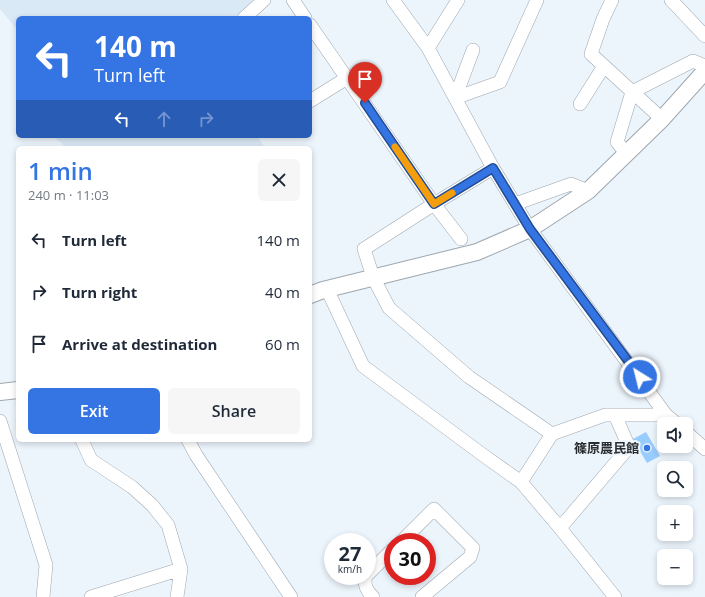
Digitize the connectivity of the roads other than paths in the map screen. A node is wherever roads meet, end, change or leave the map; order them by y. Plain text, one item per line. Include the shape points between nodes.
1 (264, 0) edge
2 (293, 0) edge
3 (393, 0) edge
4 (458, 0) edge
5 (537, 0) edge
6 (612, 0) edge
7 (676, 2) edge
8 (246, 16) edge
9 (304, 16) edge
10 (312, 28) edge
11 (705, 36) edge
12 (428, 48) junction
13 (473, 50) dead end
14 (604, 66) junction
15 (705, 66) edge
16 (705, 71) edge
17 (347, 78) junction
18 (632, 92) junction
19 (455, 98) junction
20 (312, 100) edge
21 (580, 104) dead end
22 (662, 119) junction
23 (626, 153) junction
24 (493, 168) junction
25 (588, 191) junction
26 (434, 204) junction
27 (515, 204) junction
28 (530, 229) junction
29 (461, 239) dead end
30 (373, 277) junction
31 (327, 289) junction
32 (312, 294) edge
33 (16, 390) edge
34 (0, 392) edge
35 (615, 415) junction
36 (666, 415) junction
37 (668, 417) edge
38 (0, 421) edge
39 (552, 434) junction
40 (693, 438) edge
41 (83, 442) edge
42 (189, 442) edge
43 (705, 449) edge
44 (521, 482) junction
45 (560, 528) junction
46 (410, 533) edge
47 (384, 558) edge
48 (376, 565) edge
49 (181, 569) junction
50 (365, 585) edge
51 (43, 597) edge
52 (91, 597) edge
53 (177, 597) edge
54 (291, 597) edge
55 (374, 597) edge
56 (422, 597) edge
57 (615, 597) edge

1 - 8 street
2 - 9 street
3 - 12 street
4 - 12 street
5 - 19 street via 500,82
6 - 14 street via 591,54
7 - 11 street
10 - 17 street
12 - 19 street
13 - 19 street
14 - 18 street
14 - 21 street
15 - 18 street via 693,62
16 - 22 street
17 - 20 street
17 - 26 street
18 - 22 street
18 - 23 street via 617,142
19 - 24 street
22 - 23 street
23 - 25 street
24 - 26 street
24 - 27 street
25 - 27 street via 571,184
25 - 28 street
26 - 29 street
26 - 30 street via 364,249
27 - 28 street
28 - 30 street via 477,252
28 - 36 street
30 - 31 street
30 - 39 street via 389,308 469,378
31 - 32 street
31 - 44 street via 363,366
33 - 34 street
35 - 36 street
35 - 39 street via 605,415
35 - 45 street via 628,447
36 - 37 street
38 - 51 street via 46,565
39 - 44 street
40 - 43 street
41 - 49 street via 90,460 132,487 152,505 168,525
42 - 54 street
44 - 45 street
45 - 57 street
46 - 56 street via 434,510 473,548 470,557
47 - 48 street
49 - 52 street
49 - 53 street
50 - 55 street

